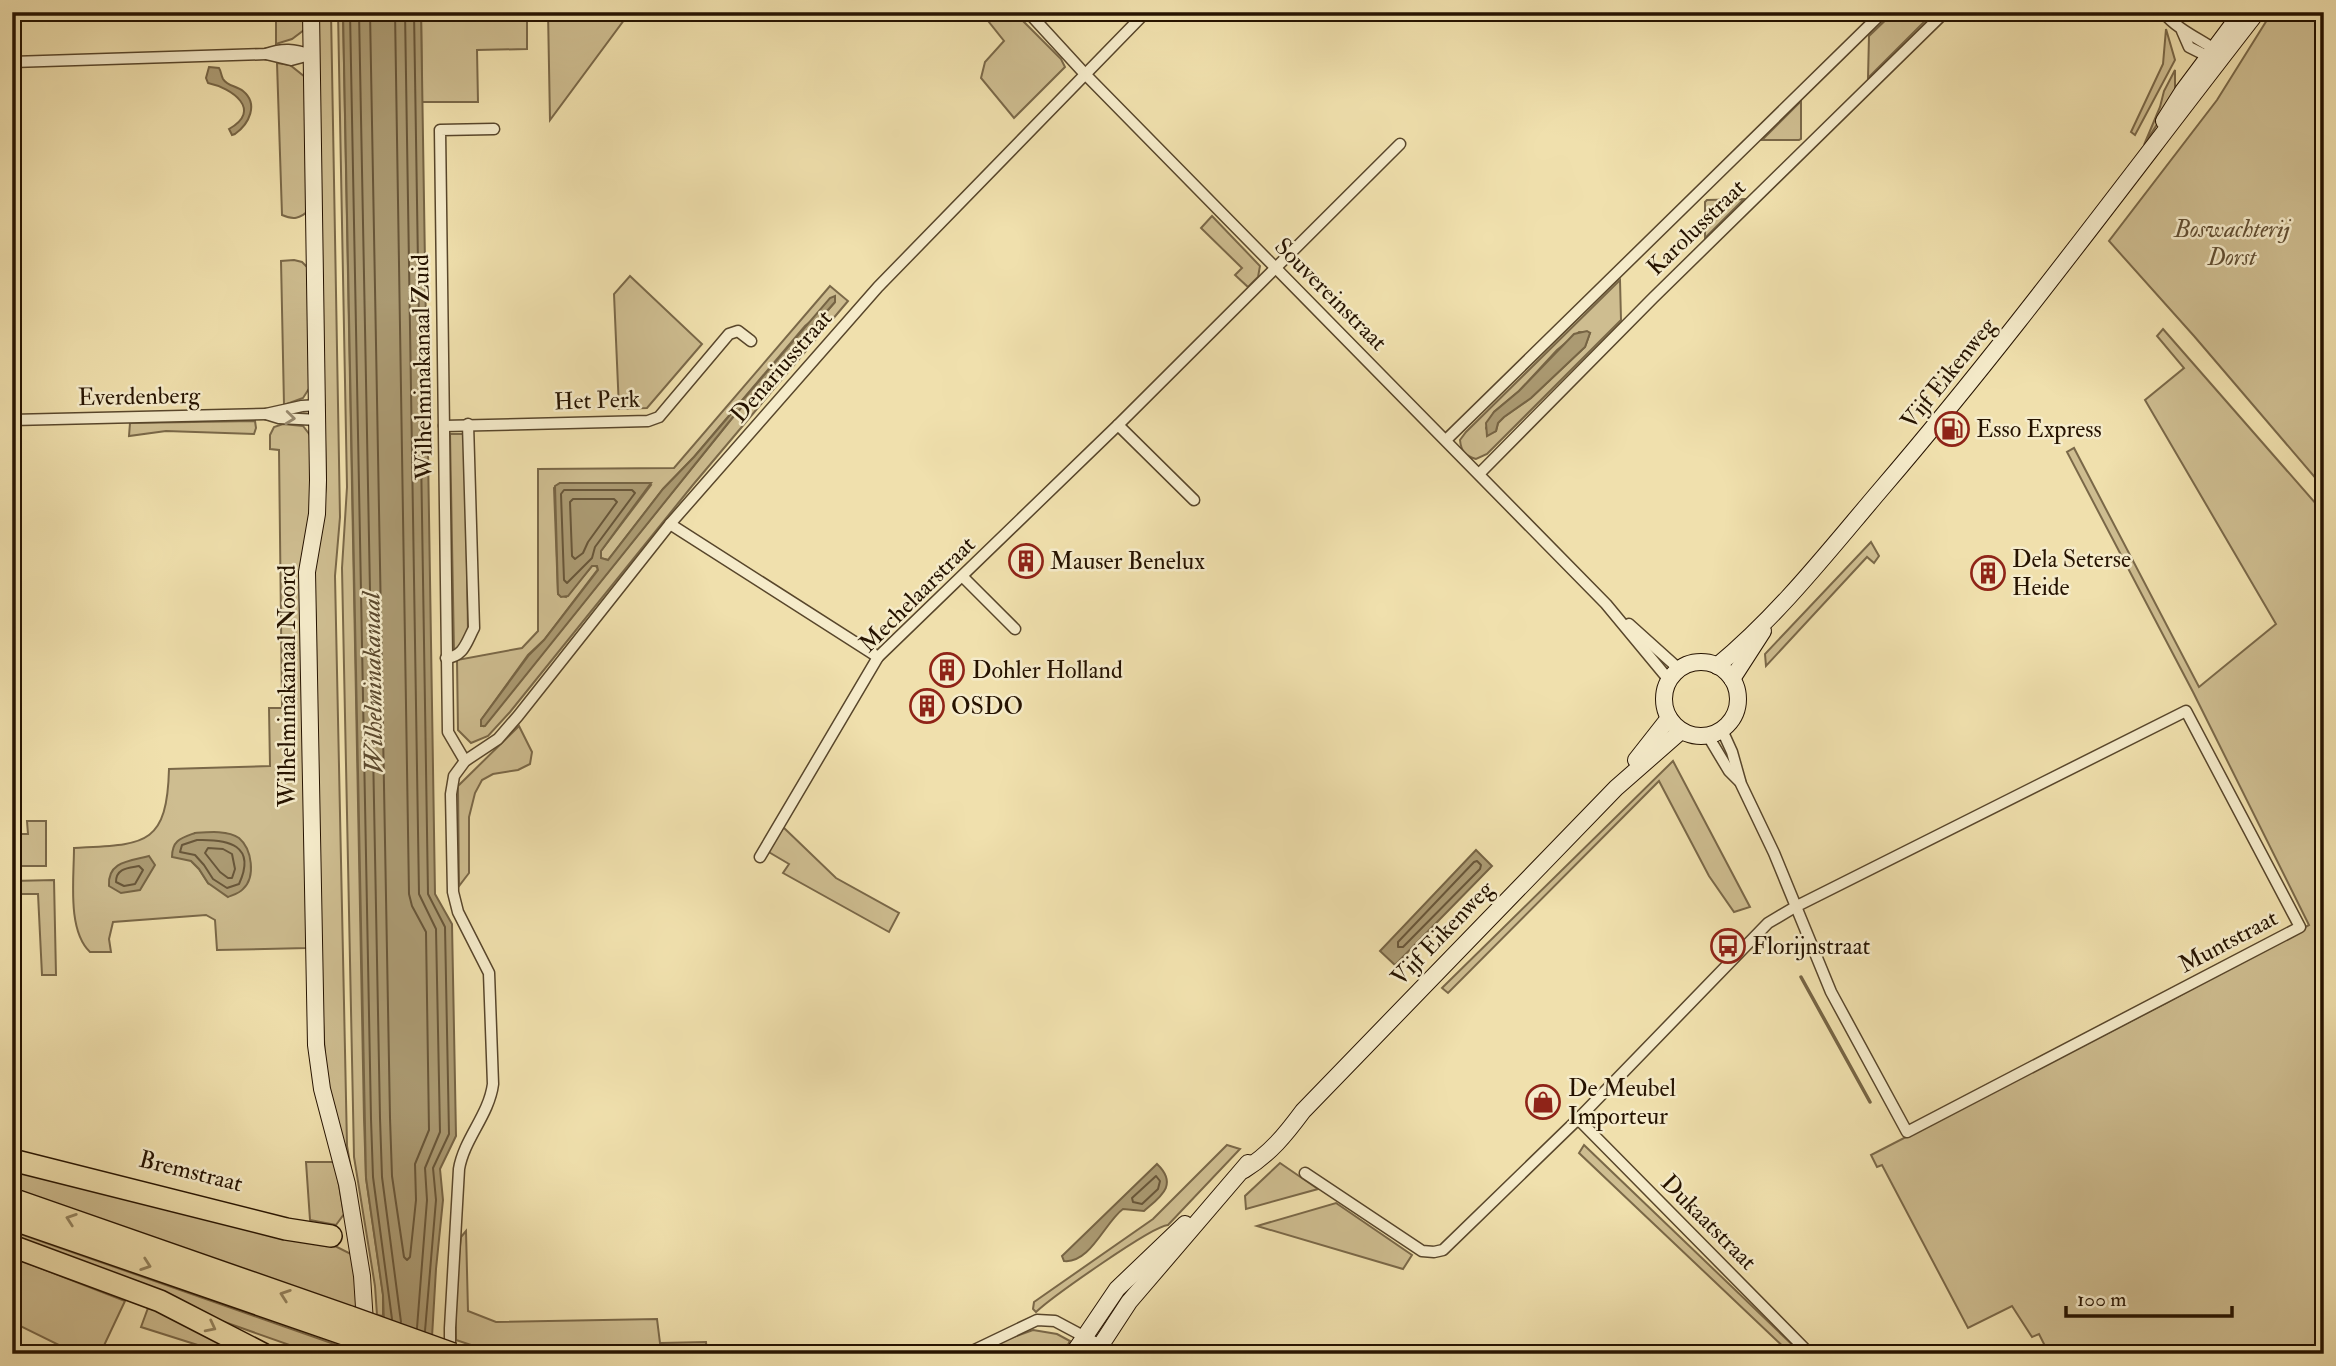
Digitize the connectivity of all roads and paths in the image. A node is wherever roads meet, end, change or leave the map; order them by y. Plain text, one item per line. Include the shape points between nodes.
1 (1028, 12) edge
2 (1146, 12) edge
3 (1883, 12) edge
4 (1945, 12) edge
5 (2164, 12) edge
6 (2242, 12) edge
7 (2258, 12) edge
8 (311, 13) edge
9 (311, 55) junction
10 (2215, 56) junction
11 (12, 62) edge
12 (1084, 73) junction
13 (494, 129) dead end
14 (1400, 144) dead end
15 (1277, 268) junction
16 (751, 341) dead end
17 (319, 413) junction
18 (12, 420) edge
19 (468, 424) junction
20 (1118, 425) junction
21 (444, 426) junction
22 (1446, 440) junction
23 (1479, 474) junction
24 (1194, 500) dead end
25 (670, 524) junction
26 (963, 577) junction
27 (1774, 614) junction
28 (1015, 629) dead end
29 (446, 657) junction
30 (878, 657) junction
31 (1717, 666) junction
32 (1674, 674) junction
33 (1732, 679) junction
34 (1669, 718) junction
35 (1681, 731) junction
36 (1715, 733) junction
37 (465, 761) junction
38 (1616, 788) junction
39 (760, 857) dead end
40 (1795, 906) junction
41 (1578, 1119) junction
42 (12, 1150) edge
43 (12, 1160) edge
44 (1305, 1173) dead end
45 (12, 1199) edge
46 (1213, 1202) junction
47 (12, 1219) edge
48 (354, 1231) junction
49 (331, 1236) junction
50 (12, 1245) edge
51 (350, 1326) junction
52 (1083, 1337) junction
53 (1097, 1350) edge
54 (263, 1354) edge
55 (367, 1354) edge
56 (402, 1354) edge
57 (452, 1354) edge
58 (966, 1354) edge
59 (1073, 1354) edge
60 (1810, 1354) edge

1 - 12 street, Souvereinstraat
2 - 12 street, Denariusstraat
3 - 22 street, Karolusstraat
4 - 23 street, Karolusstraat
5 - 10 street
6 - 10 main road, Vijf Eikenweg
7 - 10 main road, Vijf Eikenweg
8 - 9 main road, Wilhelminakanaal Noord
9 - 11 street via 291,60 266,54
9 - 17 main road, Wilhelminakanaal Noord
10 - 27 main road, Vijf Eikenweg via 2148,154 2001,345
12 - 15 street, Souvereinstraat
12 - 25 street, Denariusstraat via 878,287
13 - 21 street, Wilhelminakanaal Zuid via 440,130
14 - 15 street, Mechelaarstraat
15 - 20 street, Mechelaarstraat
15 - 22 street, Souvereinstraat
16 - 19 street, Het Perk via 738,331 729,334 659,416 648,421
17 - 18 street, Everdenberg via 279,418 266,414
17 - 48 main road, Wilhelminakanaal Noord via 317,514 307,572 316,1045
19 - 21 street, Het Perk
19 - 29 street, Wilhelminakanaal Zuid via 474,628 461,654
20 - 24 street
20 - 26 street, Mechelaarstraat
21 - 29 street, Wilhelminakanaal Zuid
22 - 23 street, Souvereinstraat
23 - 32 street, Souvereinstraat
25 - 30 street
25 - 37 street, Denariusstraat via 518,716 498,738
26 - 28 street
26 - 30 street, Mechelaarstraat
27 - 31 main road, Vijf Eikenweg
27 - 33 main road, Vijf Eikenweg
29 - 37 street, Wilhelminakanaal Zuid via 448,732
30 - 39 street, Mechelaarstraat
31 - 32 main road via 1698,662
31 - 33 main road
32 - 34 main road via 1663,699
33 - 36 main road via 1737,706 1729,724
34 - 35 main road
34 - 38 main road, Vijf Eikenweg
35 - 36 main road via 1689,735
35 - 38 main road, Vijf Eikenweg
36 - 40 street
37 - 57 street via 451,786 453,892 458,912 489,973 494,1084 459,1169
38 - 46 main road, Vijf Eikenweg via 1303,1111 1254,1153
40 - 40 street, Muntstraat via 1831,992 1906,1132 2300,927 2186,711
40 - 41 street via 1768,923
41 - 44 street via 1443,1250 1434,1252 1422,1251
41 - 60 street, Dukaatstraat
42 - 49 street, Bremstraat via 324,1227
43 - 49 highway via 286,1229
51 -> 45 highway
46 - 52 main road, Vijf Eikenweg via 1118,1289
46 - 53 main road, Vijf Eikenweg via 1129,1302
47 -> 51 highway
48 - 49 main road
48 - 55 main road, Wilhelminakanaal Noord
50 -> 54 highway via 160,1301
51 - 56 highway, bridge
51 - 57 highway, bridge
52 - 53 street
52 - 58 street via 1055,1321 1037,1320
52 - 59 main road, Vijf Eikenweg

